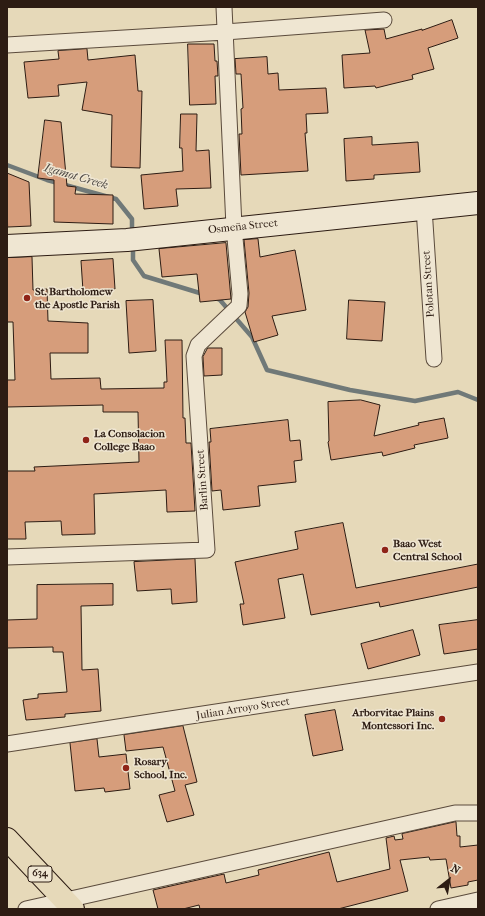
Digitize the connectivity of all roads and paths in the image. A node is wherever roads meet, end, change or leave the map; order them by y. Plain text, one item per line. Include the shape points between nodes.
1 (224, 7) edge
2 (384, 20) dead end
3 (225, 32) junction
4 (7, 45) edge
5 (478, 202) edge
6 (424, 208) junction
7 (234, 227) junction
8 (7, 246) edge
9 (434, 359) dead end
10 (7, 557) edge
11 (478, 672) edge
12 (7, 744) edge
13 (478, 813) edge
14 (7, 839) edge
15 (478, 900) edge
16 (69, 905) edge
17 (455, 907) edge
18 (26, 909) edge
19 (438, 909) edge

1 - 3 street, Barlin Street
2 - 3 street
3 - 4 street
3 - 7 street, Barlin Street
5 - 6 street, Osmeña Street
6 - 7 street, Osmeña Street
6 - 9 street, Polotan Street
7 - 8 street, Osmeña Street via 134,239
7 - 10 street, Barlin Street via 239,306 198,345 194,356 207,550
11 - 12 street, Julian Arroyo Street
13 - 16 street via 455,813
14 - 16 main road, 634
15 - 17 street
16 - 18 street
17 - 19 street

